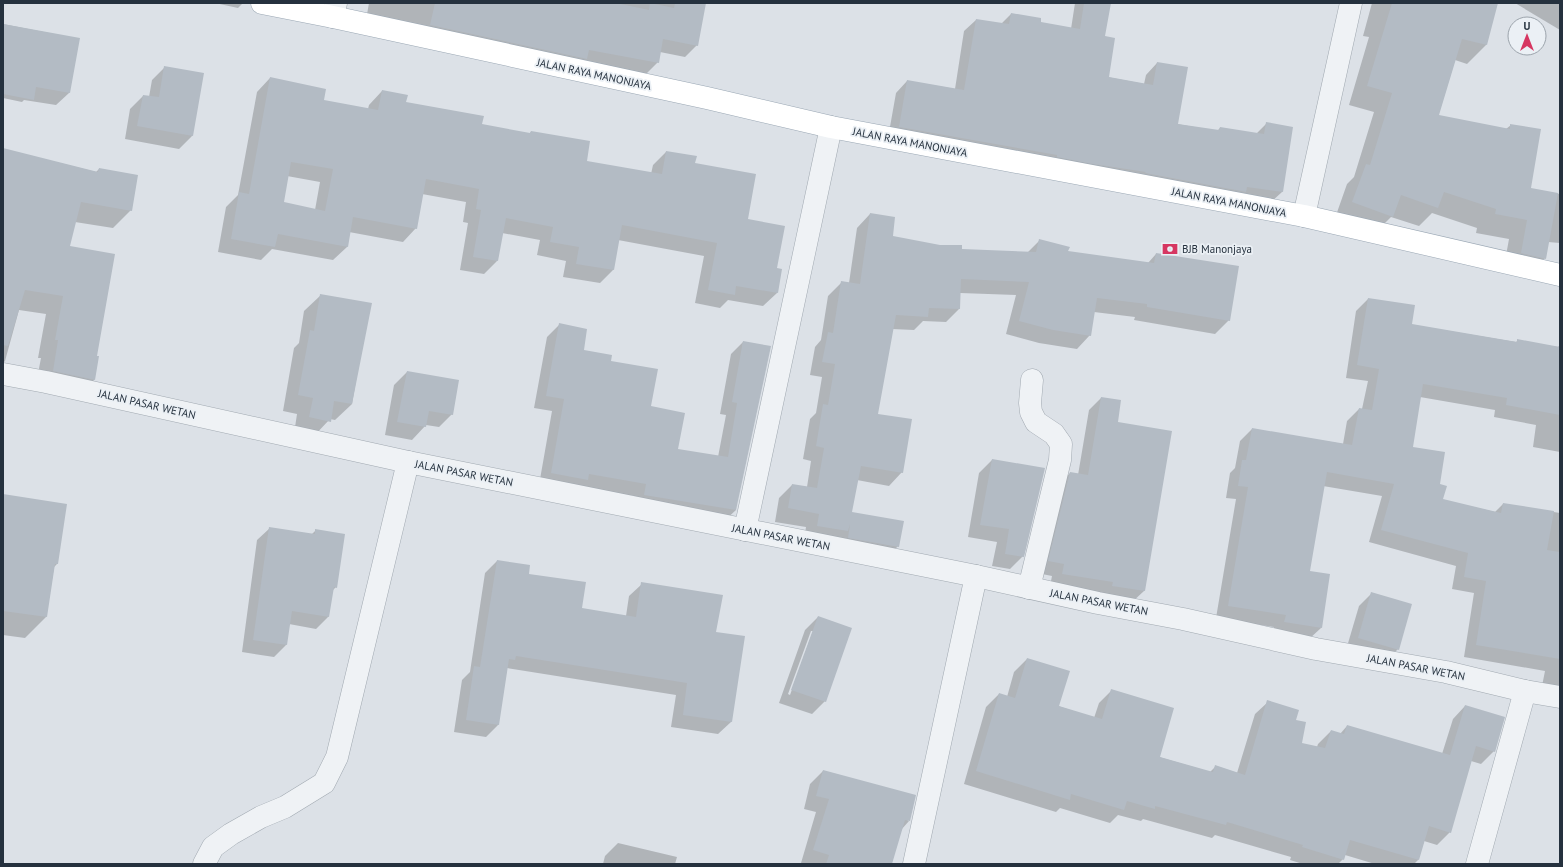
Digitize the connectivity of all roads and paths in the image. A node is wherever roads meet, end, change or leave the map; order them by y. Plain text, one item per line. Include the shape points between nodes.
1 (262, 3) edge
2 (1351, 3) edge
3 (334, 10) edge
4 (831, 127) junction
5 (1304, 216) junction
6 (1560, 275) edge
7 (3, 374) edge
8 (1032, 380) dead end
9 (408, 462) junction
10 (745, 530) junction
11 (976, 576) junction
12 (1029, 588) junction
13 (1525, 691) junction
14 (1560, 697) edge
15 (204, 864) edge
16 (914, 864) edge
17 (1477, 864) edge

1 - 3 main road, JALAN RAYA MANONJAYA
2 - 5 street
3 - 4 main road, JALAN RAYA MANONJAYA
4 - 5 main road, JALAN RAYA MANONJAYA
4 - 10 street
5 - 6 main road, JALAN RAYA MANONJAYA
7 - 9 street, JALAN PASAR WETAN
8 - 12 street via 1030,403 1036,422 1054,434 1062,444
9 - 10 street, JALAN PASAR WETAN
9 - 15 street via 337,757 324,783 285,807 231,834 213,847
10 - 11 street, JALAN PASAR WETAN
11 - 12 street, JALAN PASAR WETAN
11 - 16 street
12 - 13 street, JALAN PASAR WETAN via 1316,649 1446,672
13 - 14 street, JALAN PASAR WETAN
13 - 17 street

